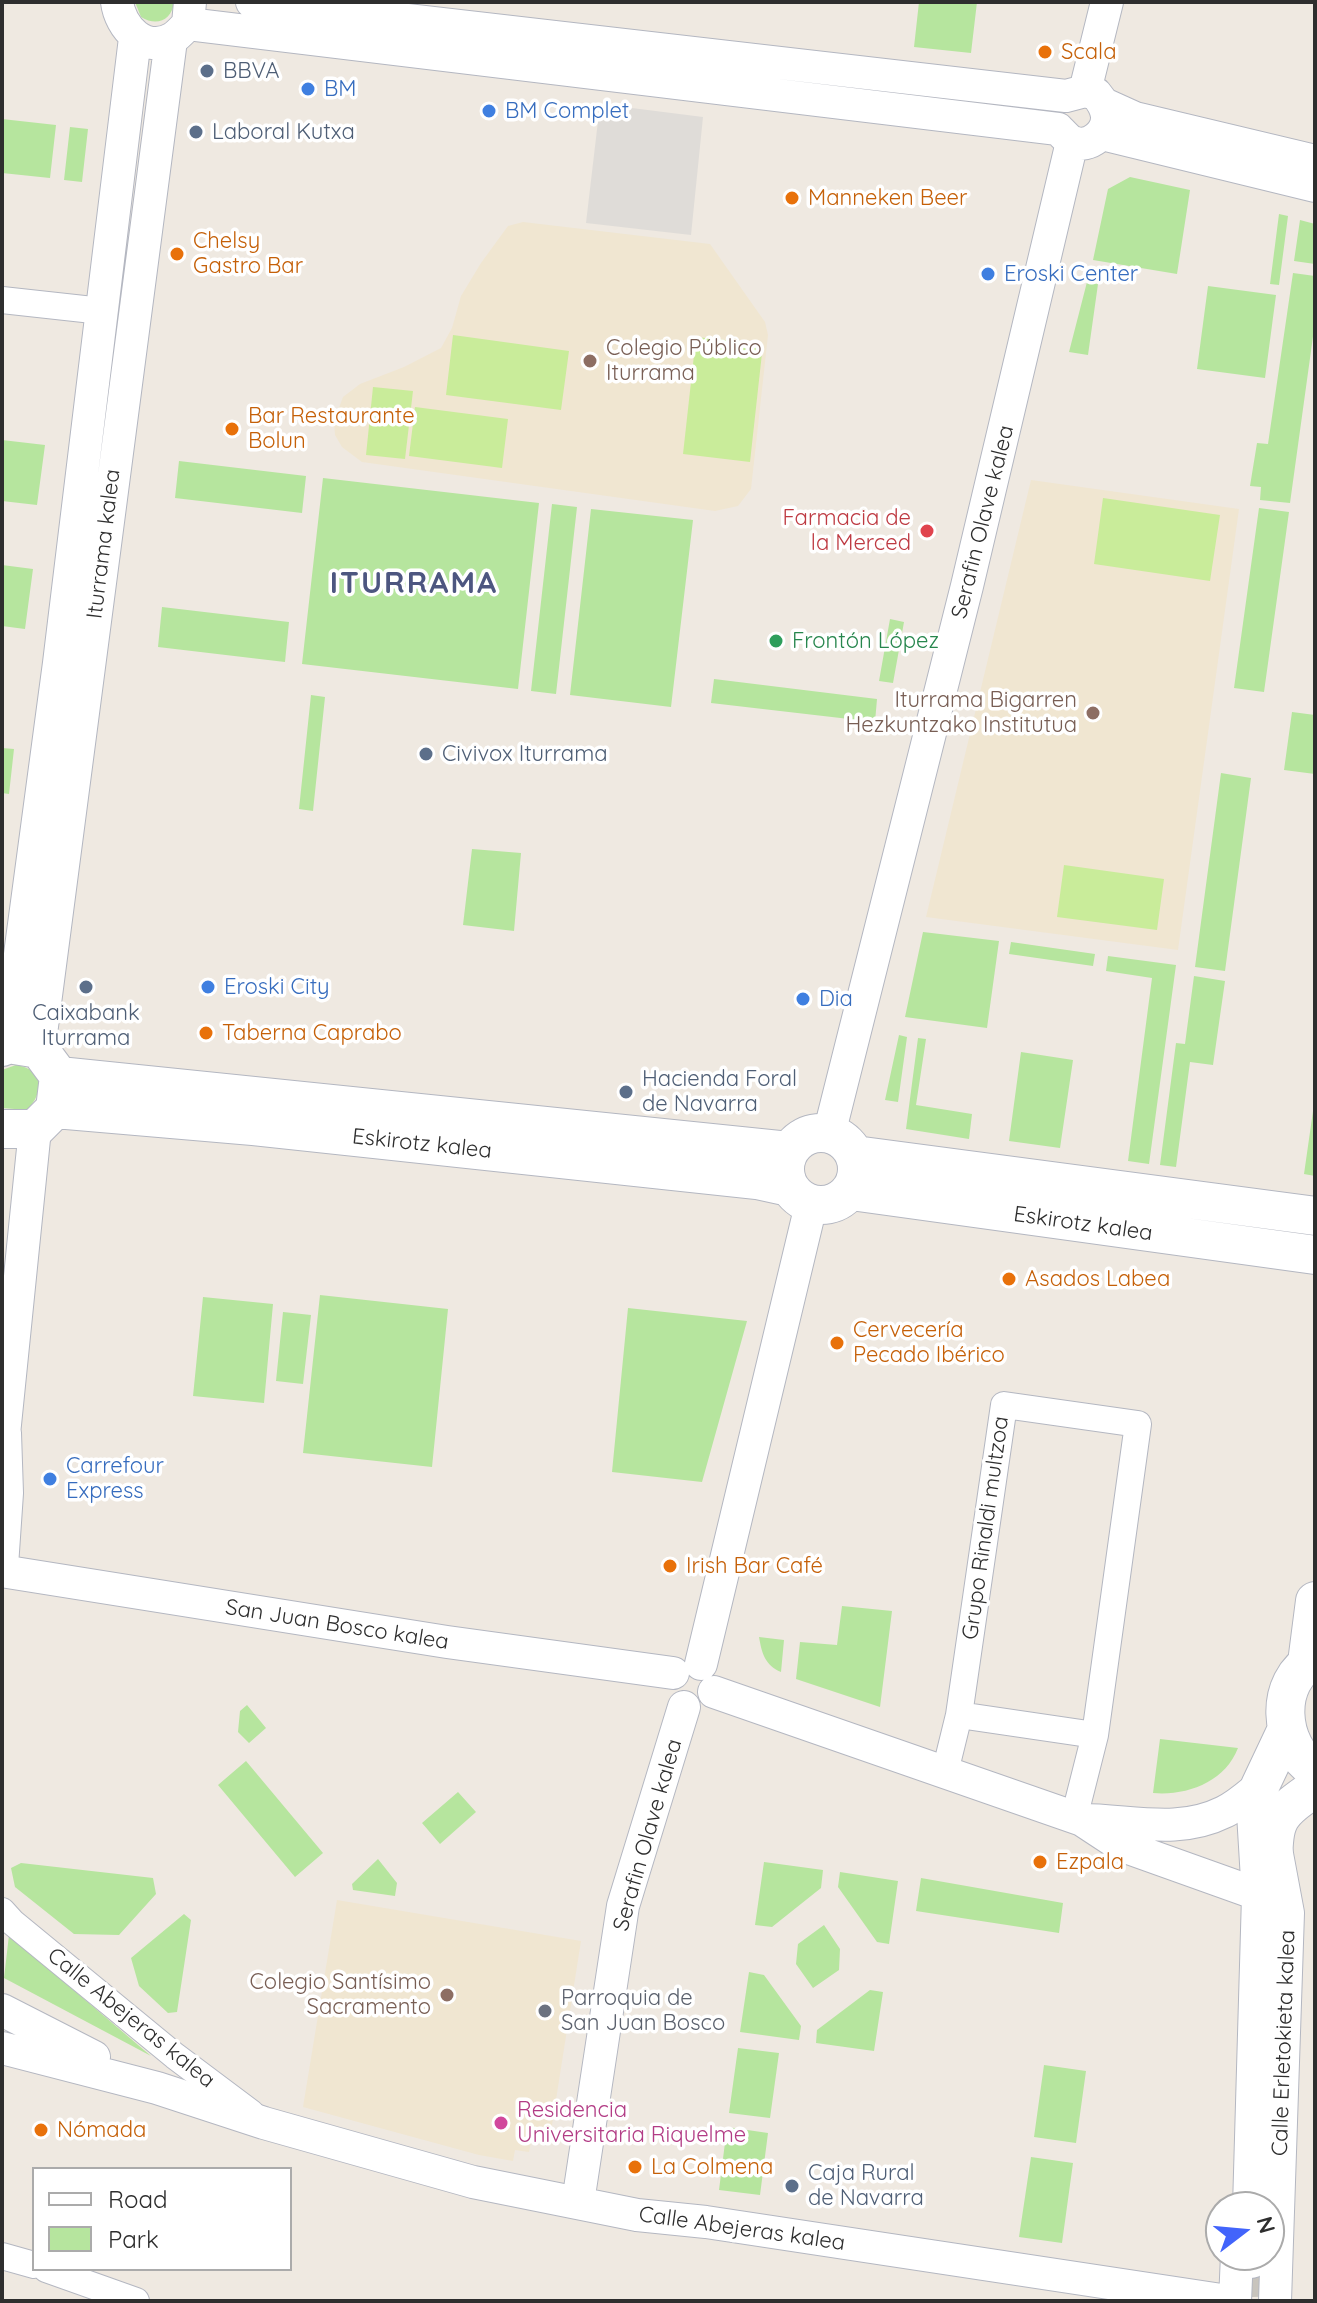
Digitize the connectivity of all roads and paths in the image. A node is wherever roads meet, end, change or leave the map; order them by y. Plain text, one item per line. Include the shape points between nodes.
1 (117, 2) edge
2 (252, 2) edge
3 (1107, 2) edge
4 (183, 22) edge
5 (135, 38) junction
6 (1081, 116) junction
7 (1315, 161) edge
8 (1315, 186) edge
9 (2, 300) edge
10 (102, 311) junction
11 (28, 1083) edge
12 (845, 1160) junction
13 (796, 1181) junction
14 (1315, 1216) edge
15 (1315, 1255) edge
16 (4, 1443) edge
17 (2, 1569) edge
18 (1315, 1601) edge
19 (1311, 1661) edge
20 (696, 1676) junction
21 (959, 1715) junction
22 (1286, 1731) junction
23 (1095, 1735) junction
24 (1315, 1770) edge
25 (945, 1772) junction
26 (1260, 1786) junction
27 (1315, 1788) edge
28 (1078, 1819) junction
29 (1265, 1832) junction
30 (1246, 1890) junction
31 (2, 1911) edge
32 (2, 2010) edge
33 (2, 2048) edge
34 (157, 2088) junction
35 (264, 2123) junction
36 (1239, 2191) edge
37 (1252, 2191) edge
38 (1263, 2191) edge
39 (578, 2202) junction
40 (2, 2256) edge
41 (32, 2264) edge
42 (52, 2271) edge
43 (1246, 2271) edge
44 (136, 2301) edge
45 (1228, 2301) edge
46 (1235, 2301) edge
47 (1275, 2301) edge

1 - 5 street via 119,18
2 - 6 street
3 - 6 street, Serafin Olave kalea
4 - 5 street via 152,43
4 - 6 street
4 - 11 street, Iturrama kalea
5 - 10 street, Iturrama kalea
6 - 7 street via 1135,118
6 - 8 street
6 - 12 street, Serafin Olave kalea via 960,617
9 - 10 street
10 - 11 street, Iturrama kalea
11 - 13 main road, Eskirotz kalea via 542,1156
11 - 16 street, Iturrama kalea
12 - 13 main road via 833,1204
12 - 13 main road via 814,1133 800,1140
12 - 14 main road, Eskirotz kalea
12 - 15 main road, Eskirotz kalea
13 - 20 street
16 - 17 street, Iturrama kalea
17 - 20 street, San Juan Bosco kalea via 458,1644
18 - 19 main road
19 - 22 main road, Calle Erletokieta kalea via 1288,1695
20 - 25 street, San Juan Bosco kalea
20 - 39 street, Serafin Olave kalea via 707,1702 684,1707 623,1906
21 - 23 street
21 - 23 street, Grupo Rinaldi multzoa via 1004,1405 1138,1424
21 - 25 street, Grupo Rinaldi multzoa
22 - 24 main road via 1296,1753
22 - 26 main road, Calle Erletokieta kalea
23 - 28 street, Grupo Rinaldi multzoa
25 - 28 street, San Juan Bosco kalea
26 - 28 street, San Juan Bosco kalea via 1225,1812 1194,1822 1158,1827
26 - 29 main road, Calle Erletokieta kalea
27 - 29 main road, Calle Erletokieta kalea via 1286,1808
28 - 30 street, San Juan Bosco kalea via 1120,1845
29 - 30 street, Calle Erletokieta kalea
29 - 37 main road, Calle Erletokieta kalea
29 - 38 main road, Calle Erletokieta kalea
29 - 47 street, Calle Erletokieta kalea via 1288,1913
30 - 36 street, Calle Erletokieta kalea
31 - 35 street, Calle Abejeras kalea
32 - 34 street, Calle Abejeras kalea
33 - 34 street, Calle Abejeras kalea
34 - 35 street, Calle Abejeras kalea
35 - 39 street, Calle Abejeras kalea via 473,2182
39 - 45 street, Calle Abejeras kalea
40 - 41 street
42 - 44 street
43 - 46 street

